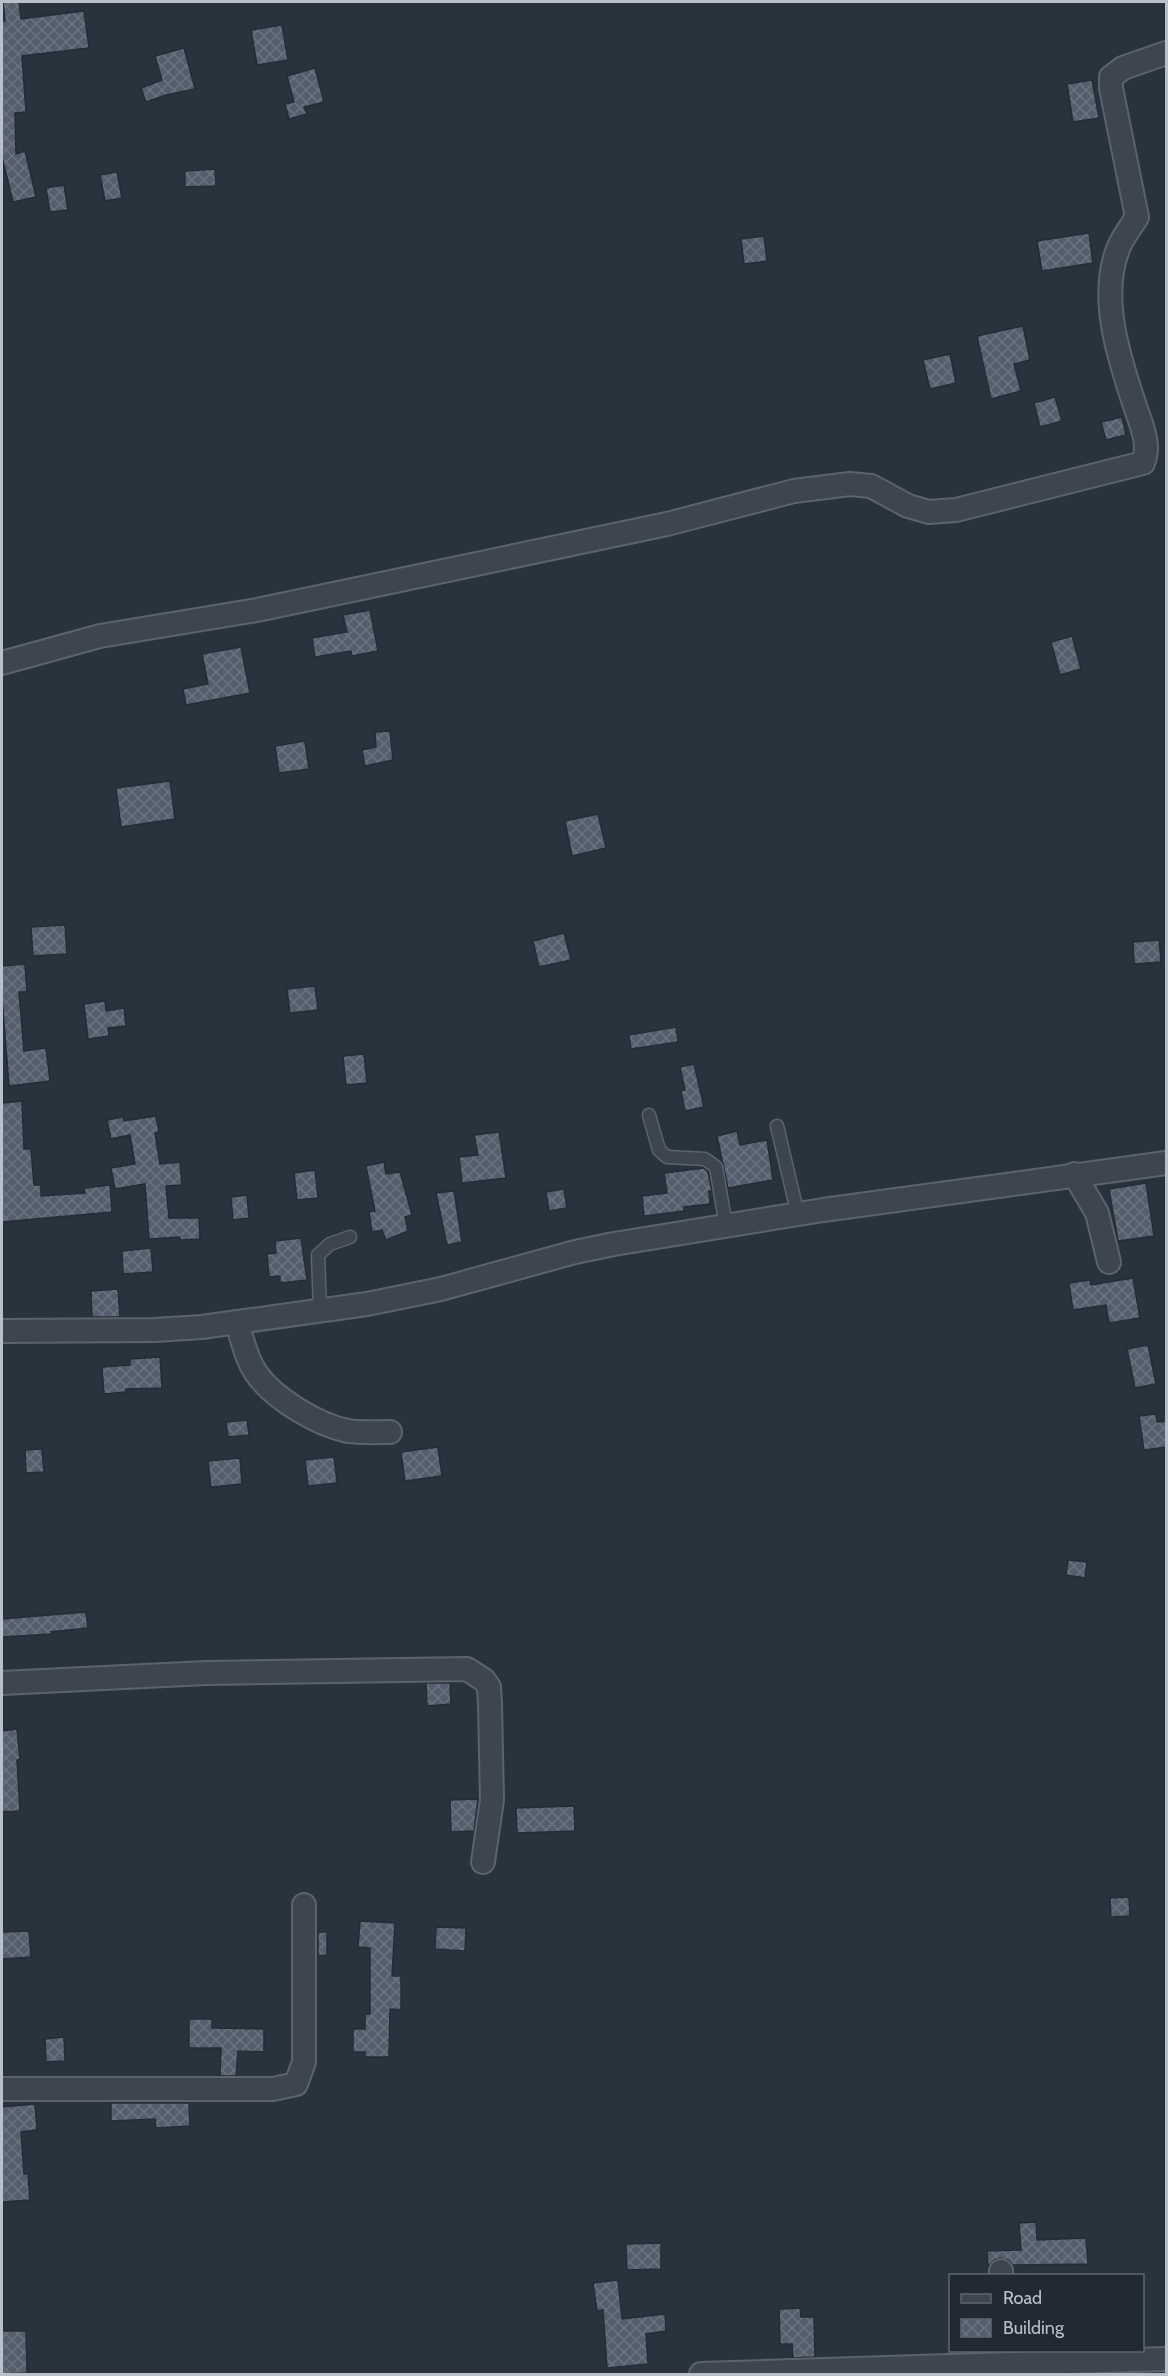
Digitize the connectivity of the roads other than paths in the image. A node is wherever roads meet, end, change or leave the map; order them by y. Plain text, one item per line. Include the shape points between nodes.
1 (1167, 53) edge
2 (2, 663) edge
3 (649, 1115) dead end
4 (777, 1126) dead end
5 (1167, 1163) edge
6 (1074, 1174) junction
7 (798, 1215) junction
8 (726, 1226) junction
9 (350, 1237) dead end
10 (1109, 1262) dead end
11 (320, 1310) junction
12 (237, 1322) junction
13 (2, 1332) edge
14 (390, 1432) dead end
15 (2, 1683) edge
16 (483, 1862) dead end
17 (304, 1905) dead end
18 (2, 2089) edge
19 (1167, 2359) edge
20 (997, 2363) edge
21 (701, 2374) edge

1 - 2 street via 1123,68 1111,77 1137,217 1118,248 1111,274 1112,311 1120,358 1145,438 1147,454 1143,464 956,510 929,512 908,506 871,486 850,484 794,491 667,524 257,610 100,636
3 - 8 lane via 658,1150 667,1157 705,1159 716,1167
4 - 7 lane
5 - 6 street
6 - 7 street
6 - 10 street via 1097,1213
7 - 8 street
8 - 11 street via 574,1252 441,1289
9 - 11 lane via 330,1244 318,1255
11 - 12 street
12 - 13 street via 202,1328
12 - 14 street via 246,1354 257,1374 288,1403 328,1426
15 - 16 street via 206,1673 467,1669 489,1687 492,1800
17 - 18 street via 304,2062 296,2084 273,2089
19 - 20 street
20 - 21 street

